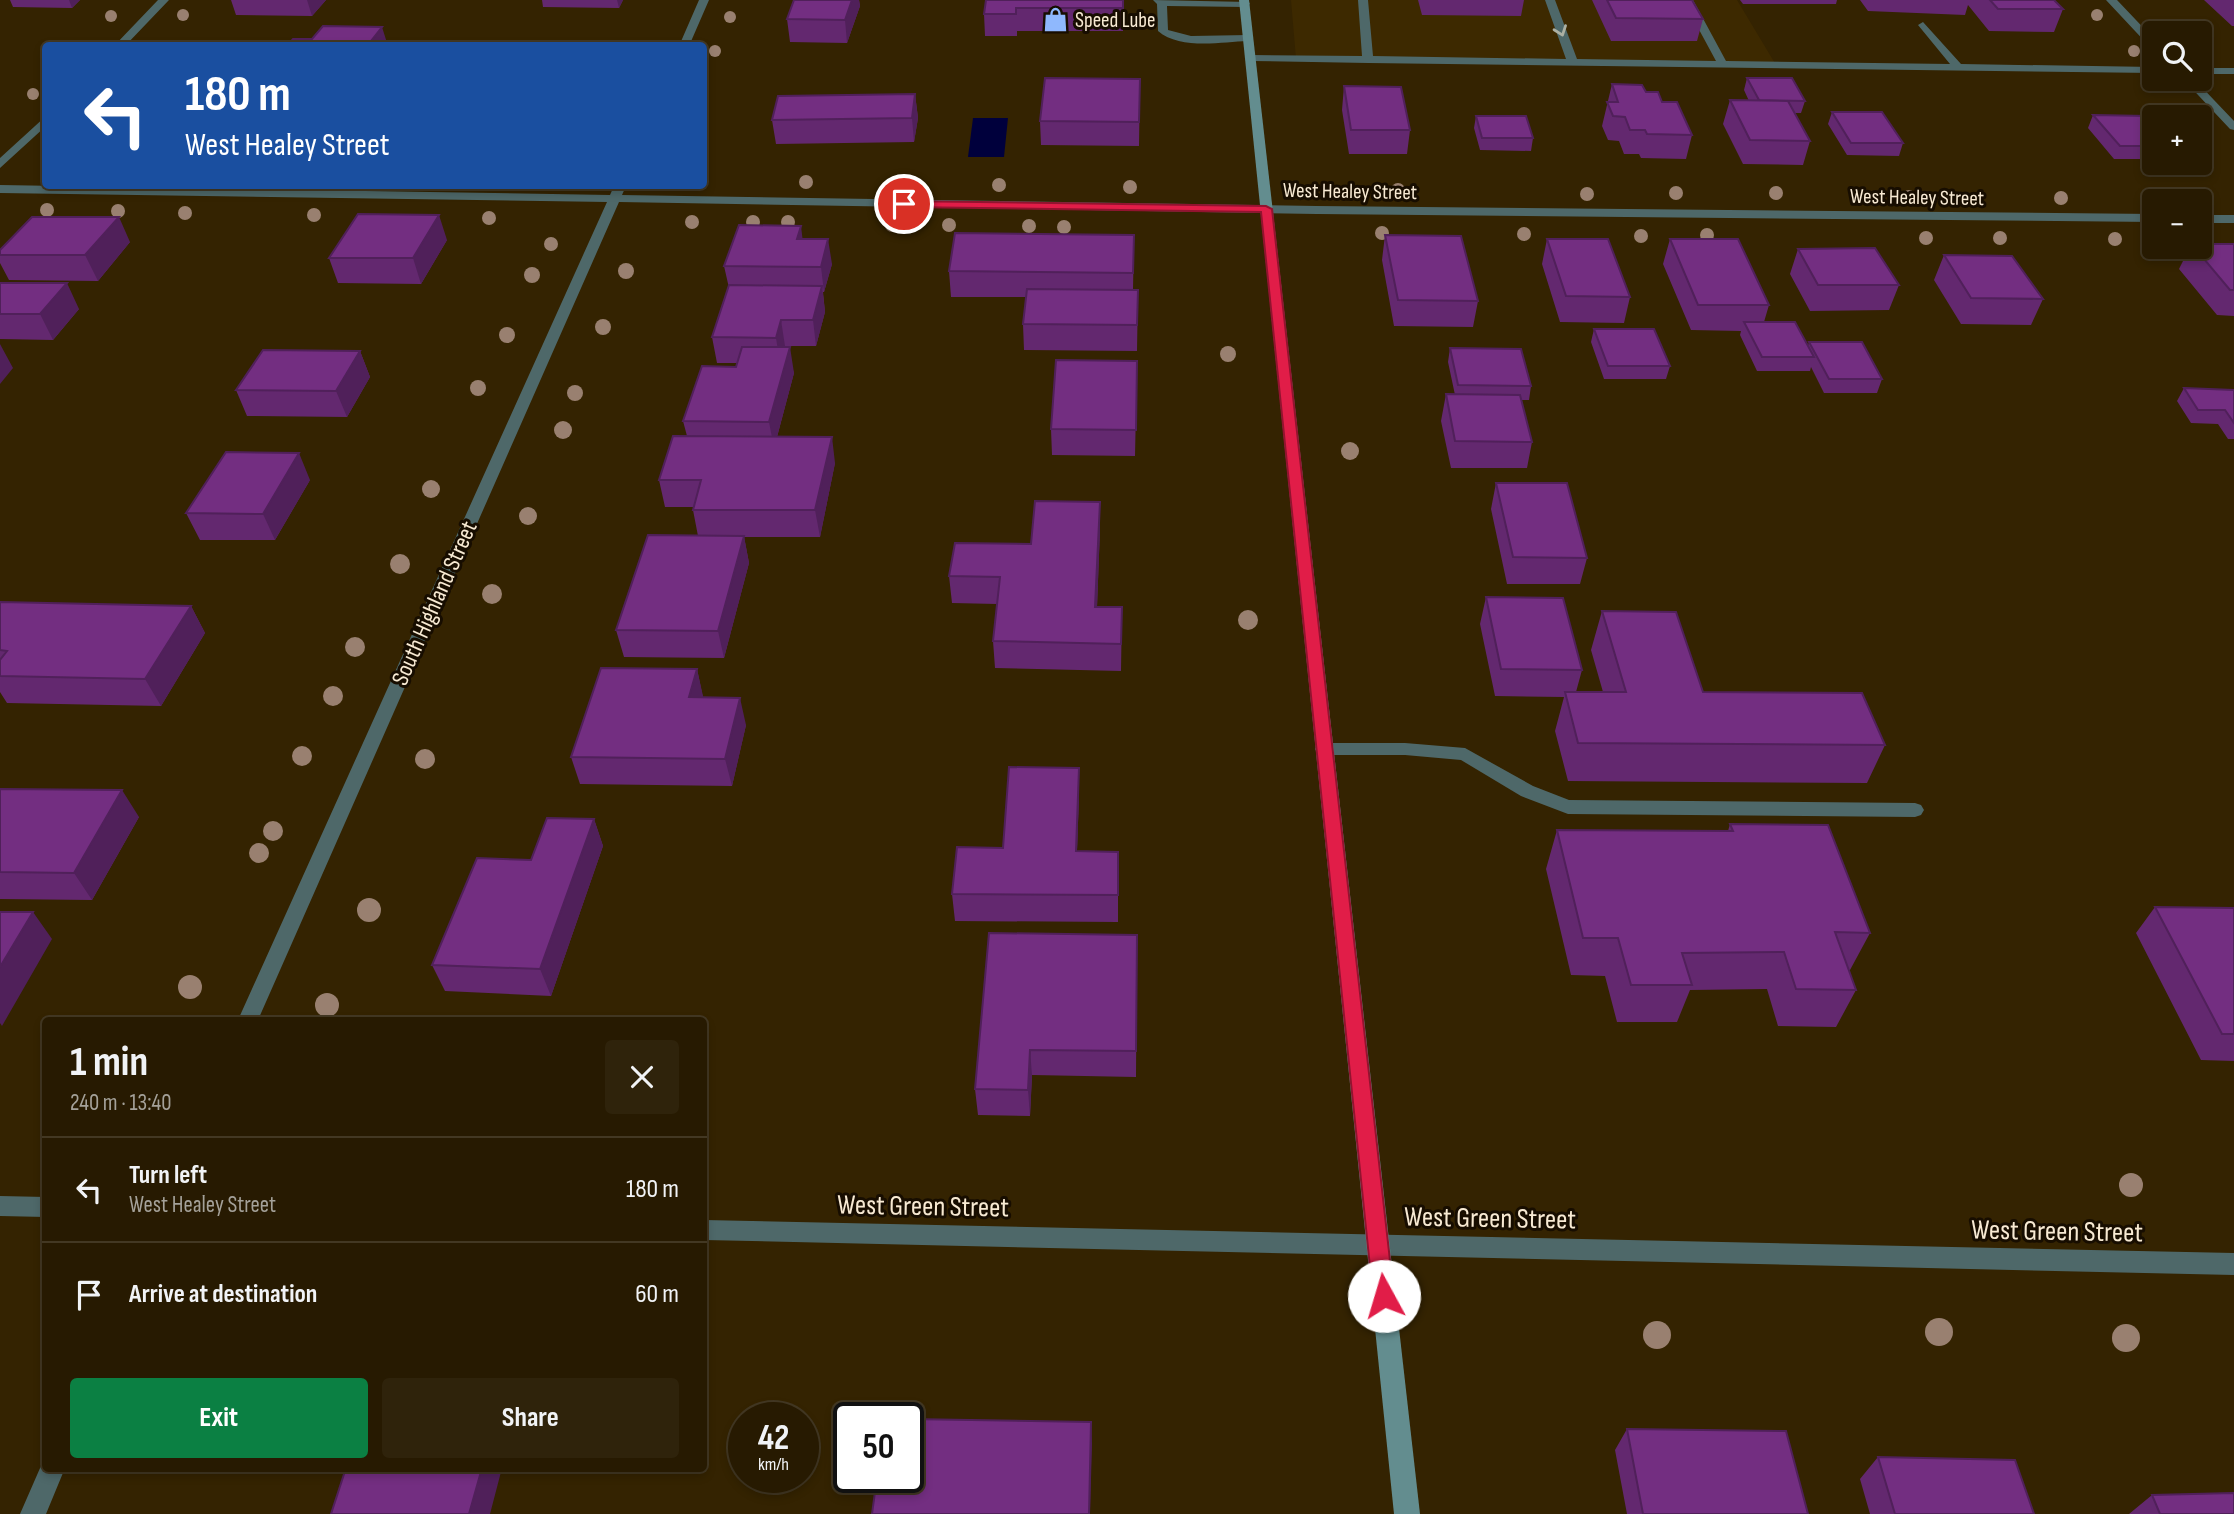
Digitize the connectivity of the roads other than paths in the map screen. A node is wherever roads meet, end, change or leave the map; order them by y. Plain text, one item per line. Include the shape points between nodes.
1 (164, 0) edge
2 (704, 0) edge
3 (1363, 0) edge
4 (1550, 0) edge
5 (1688, 0) edge
6 (2111, 0) edge
7 (1160, 2) edge
8 (1245, 2) edge
9 (1923, 25) dead end
10 (2142, 32) edge
11 (1248, 38) junction
12 (123, 42) edge
13 (686, 42) edge
14 (1251, 58) junction
15 (1368, 60) junction
16 (1573, 63) junction
17 (1723, 65) junction
18 (1959, 68) junction
19 (2142, 71) edge
20 (2212, 71) edge
21 (2234, 71) edge
22 (2200, 91) edge
23 (42, 123) edge
24 (2234, 127) edge
25 (0, 165) edge
26 (0, 189) edge
27 (617, 192) edge
28 (1266, 209) junction
29 (2142, 218) edge
30 (2212, 219) edge
31 (2234, 219) edge
32 (1324, 749) junction
33 (1915, 810) dead end
34 (249, 1017) edge
35 (0, 1206) edge
36 (42, 1207) edge
37 (707, 1230) edge
38 (1378, 1244) junction
39 (2234, 1264) edge
40 (51, 1472) edge
41 (33, 1514) edge
42 (1407, 1514) edge

1 - 12 street
2 - 13 street
3 - 15 street
4 -> 16 street
5 - 17 street
6 - 10 street
7 - 8 street
7 - 11 street via 1167,35
8 - 11 main road
9 - 18 street
11 - 14 main road
14 - 15 street
14 - 28 main road
15 - 16 street
16 - 17 street
17 - 18 street
18 - 19 street
20 - 21 street
22 - 24 street
23 - 25 street
26 - 27 street, West Healey Street
27 - 28 street, West Healey Street
27 - 34 street, South Highland Street
28 - 29 street, West Healey Street
28 - 32 main road
30 - 31 street
32 - 33 street via 1465,754 1527,791 1568,807
32 - 38 main road
35 - 36 street
37 - 38 street, West Green Street
38 - 39 street, West Green Street
38 - 42 main road
40 - 41 street

